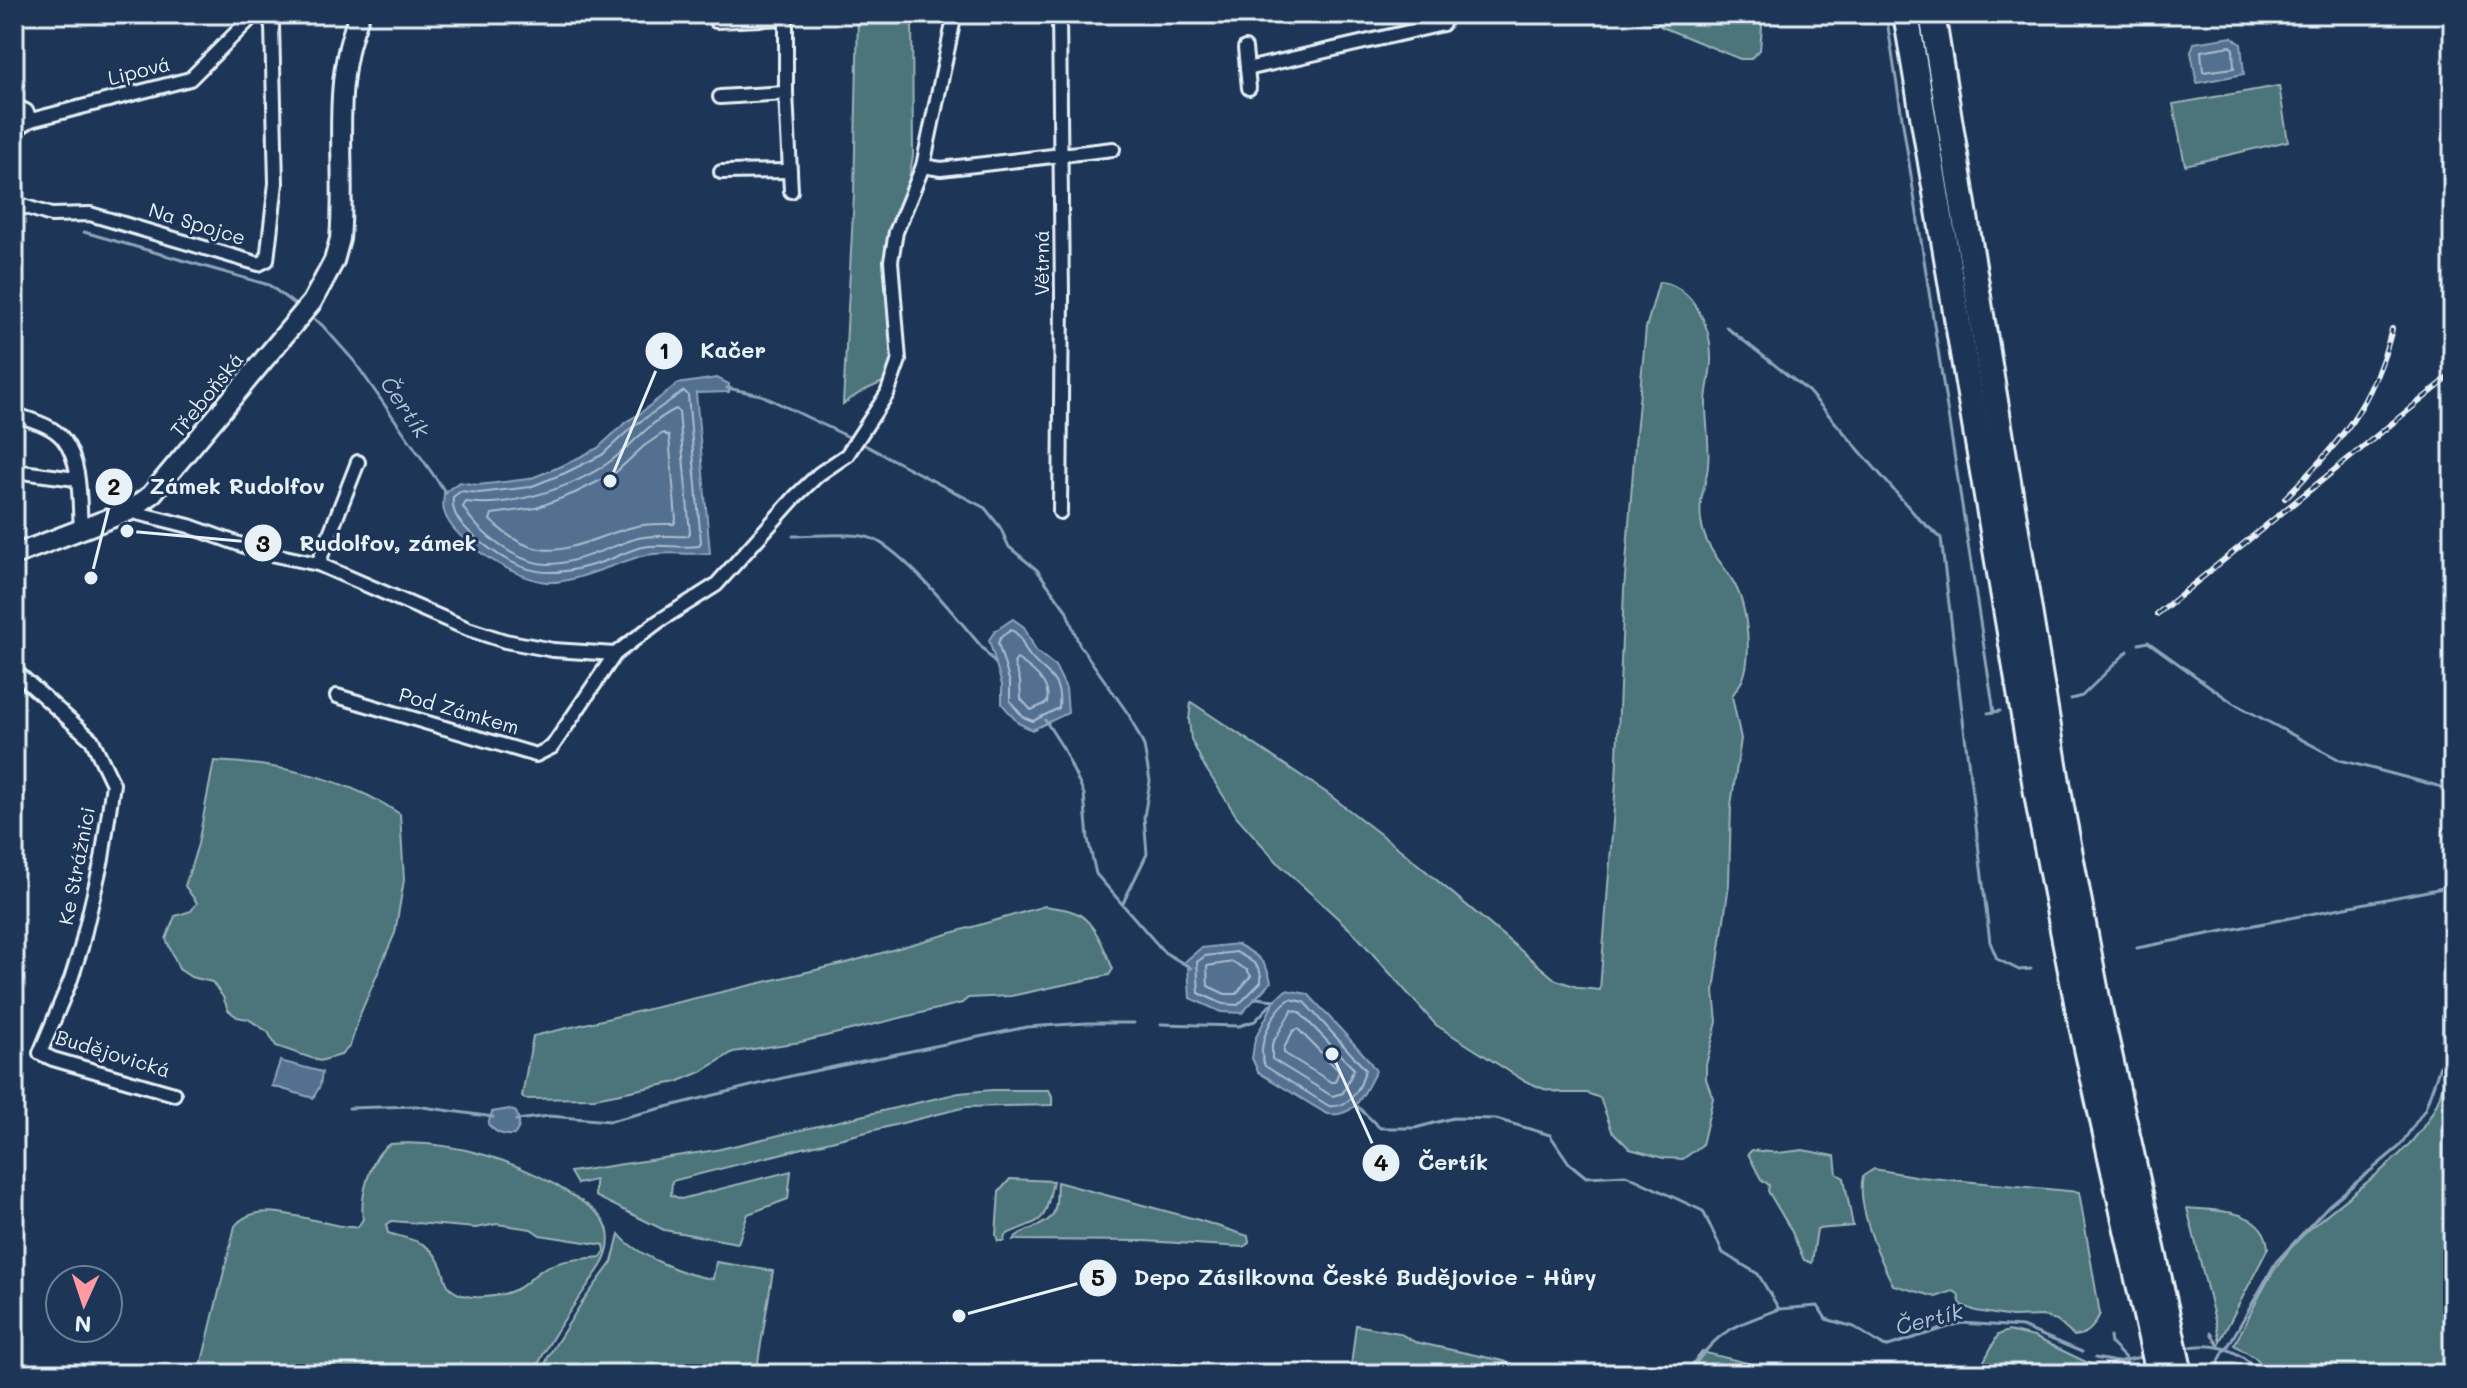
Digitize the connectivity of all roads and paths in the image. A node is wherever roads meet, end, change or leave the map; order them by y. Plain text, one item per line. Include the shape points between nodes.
1 (255, 14) edge
2 (267, 14) edge
3 (360, 14) edge
4 (955, 14) edge
5 (1059, 14) edge
6 (1443, 14) edge
7 (1906, 14) edge
8 (1932, 14) edge
9 (786, 16) edge
10 (716, 21) dead end
11 (1245, 48) dead end
12 (1247, 69) junction
13 (1249, 88) dead end
14 (786, 93) junction
15 (720, 97) dead end
16 (14, 105) edge
17 (31, 120) junction
18 (14, 131) edge
19 (1113, 149) dead end
20 (1062, 156) junction
21 (923, 166) junction
22 (790, 171) junction
23 (721, 172) dead end
24 (791, 191) dead end
25 (14, 203) edge
26 (14, 414) edge
27 (358, 462) dead end
28 (14, 471) edge
29 (76, 479) junction
30 (129, 511) junction
31 (1060, 512) dead end
32 (81, 531) junction
33 (14, 555) edge
34 (318, 564) junction
35 (615, 654) junction
36 (14, 670) edge
37 (337, 696) dead end
38 (40, 1053) joint
39 (174, 1094) dead end
40 (2159, 1325) junction
41 (2168, 1369) edge

1 - 17 street, Lipová via 190,79
2 - 25 street, Na Spojce via 272,26 276,183 267,260 259,264 90,214 51,215
3 - 30 main road, Třeboňská via 343,79 340,239 334,261 312,302 174,470
4 - 21 street, Pod Zámkem
5 - 20 street, Větrná
6 - 12 street via 1443,24
7 - 40 highway via 2040,811 2085,1039
8 - 40 highway via 2061,807
9 - 10 street
9 - 14 street
11 - 12 street
12 - 13 street
14 - 15 street
14 - 22 street
16 - 17 street
17 - 18 street, Lipová
19 - 20 street
20 - 21 street via 941,169
20 - 31 street, Větrná
21 - 35 street, Pod Zámkem via 896,232 891,261 899,360 887,394 864,432 847,455 796,496 716,585
22 - 23 street
22 - 24 street
26 - 29 street via 43,424 63,439
27 - 34 street
28 - 29 street
29 - 32 street
30 - 32 main road, Třeboňská
30 - 34 street
32 - 33 main road, Třeboňská
34 - 35 street via 505,641
35 - 37 street, Pod Zámkem via 552,747 536,755
36 - 38 street, Ke Strážnici via 92,740 113,784 81,948
38 - 39 street, Budějovická
40 - 41 highway

